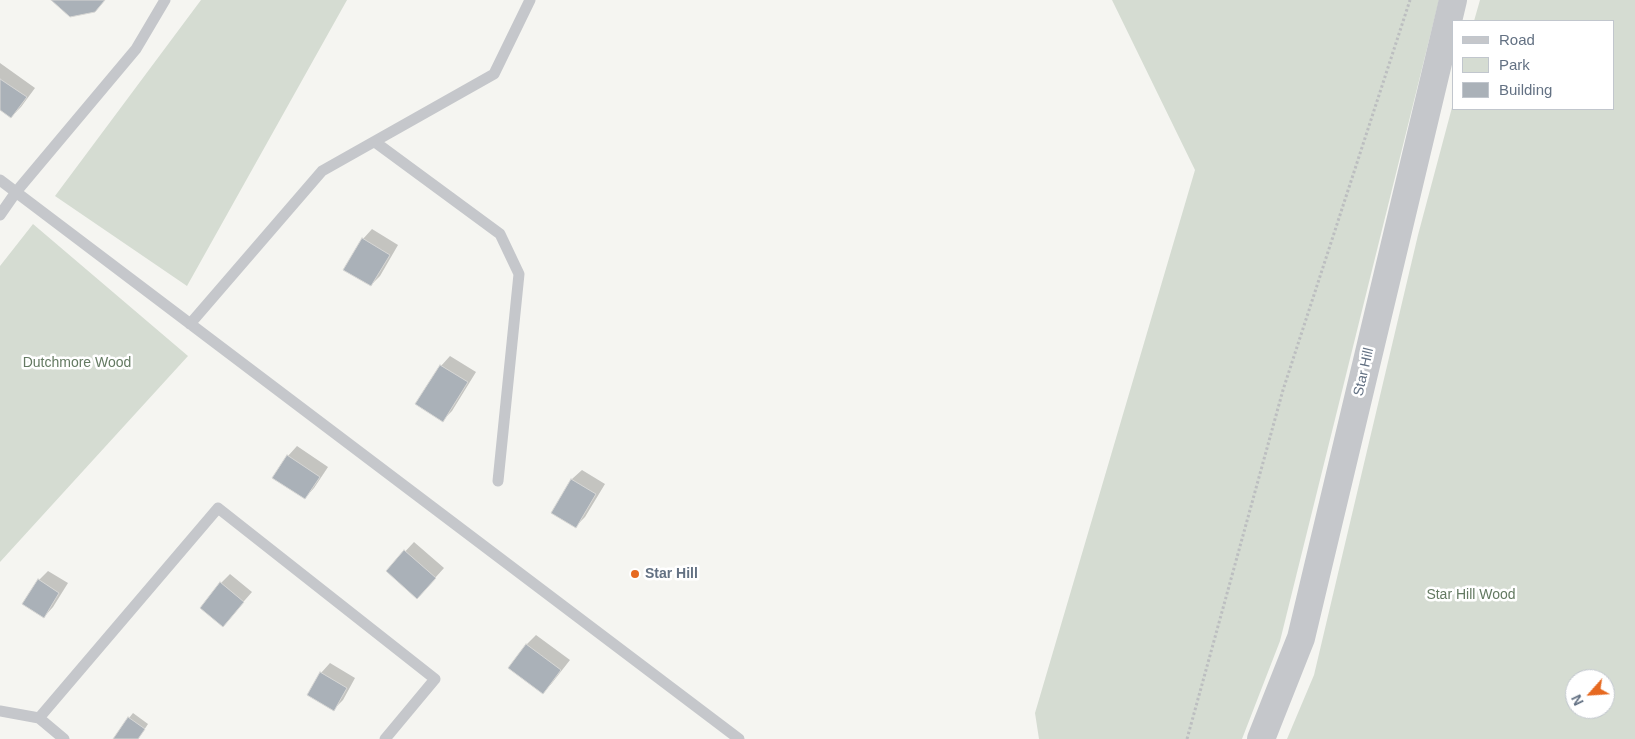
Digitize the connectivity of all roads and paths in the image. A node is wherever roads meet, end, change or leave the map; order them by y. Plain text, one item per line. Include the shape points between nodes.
1 (165, 0) edge
2 (530, 0) edge
3 (1410, 0) edge
4 (1453, 0) edge
5 (375, 142) junction
6 (0, 180) edge
7 (16, 192) junction
8 (0, 215) edge
9 (190, 324) junction
10 (498, 481) dead end
11 (0, 711) edge
12 (39, 718) junction
13 (64, 739) edge
14 (385, 739) edge
15 (739, 739) edge
16 (1187, 739) edge
17 (1260, 739) edge

1 - 7 lane via 136,49
2 - 5 lane via 494,74
3 - 16 path via 1283,390
4 - 17 street, Star Hill via 1301,638
5 - 9 lane via 322,170
5 - 10 lane via 500,234 519,274
6 - 7 lane
7 - 8 lane
7 - 9 lane
9 - 15 lane
11 - 12 lane
12 - 13 lane
12 - 14 lane via 218,508 435,679

